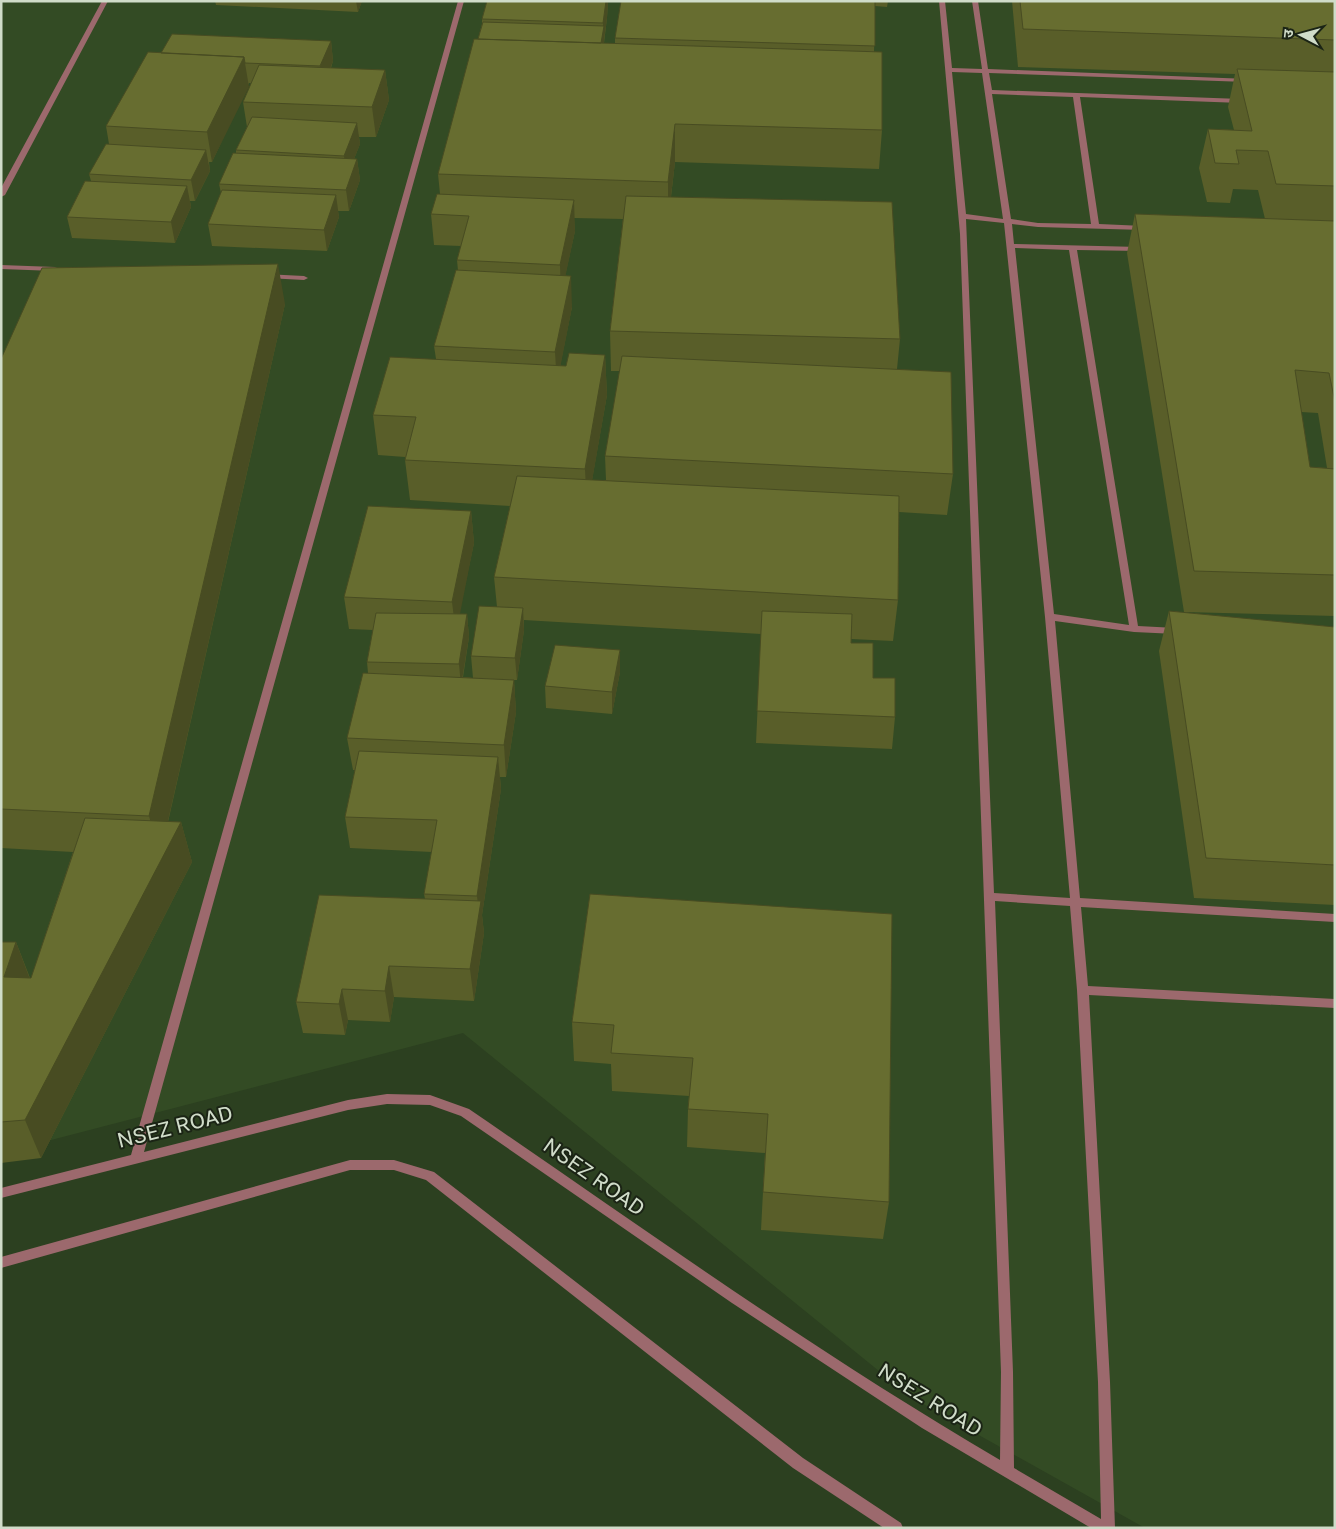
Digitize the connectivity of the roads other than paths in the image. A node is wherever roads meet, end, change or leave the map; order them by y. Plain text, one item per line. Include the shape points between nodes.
1 (105, 1) edge
2 (461, 1) edge
3 (942, 1) edge
4 (976, 1) edge
5 (948, 70) junction
6 (985, 71) junction
7 (1255, 80) edge
8 (988, 92) junction
9 (1076, 95) junction
10 (1245, 101) edge
11 (1, 196) edge
12 (963, 216) junction
13 (1008, 220) junction
14 (1095, 226) junction
15 (1155, 228) edge
16 (1011, 246) junction
17 (1073, 248) junction
18 (1150, 250) edge
19 (1, 267) edge
20 (60, 269) edge
21 (255, 276) edge
22 (304, 278) dead end
23 (1050, 617) junction
24 (1134, 629) junction
25 (1182, 632) edge
26 (990, 897) junction
27 (1075, 902) junction
28 (1335, 918) edge
29 (1083, 990) junction
30 (1335, 1004) edge
31 (136, 1158) junction
32 (1, 1193) edge
33 (1, 1263) edge
34 (1007, 1471) junction
35 (896, 1528) edge
36 (1104, 1528) edge
37 (1108, 1528) edge

1 - 11 street
2 - 31 street
3 - 5 street
4 - 6 street
5 - 6 street
5 - 12 street
6 - 7 street
6 - 8 street
8 - 9 street
8 - 13 street
9 - 10 street
9 - 14 street
12 - 13 street
12 - 26 street
13 - 14 street via 1038,225
13 - 16 street
14 - 15 street
16 - 17 street
16 - 23 street
17 - 18 street
17 - 24 street
19 - 20 street
21 - 22 street
23 - 24 street
23 - 27 street
24 - 25 street
26 - 27 street
26 - 34 street via 1007,1372
27 - 28 street
27 - 29 street
29 - 30 street
29 - 37 street via 1104,1382
31 - 32 street, NSEZ ROAD
31 - 34 street, NSEZ ROAD via 331,1109 387,1099 430,1100 465,1112 745,1305 927,1424
33 - 35 street via 350,1165 394,1165 430,1176 798,1463
34 - 36 street, NSEZ ROAD

